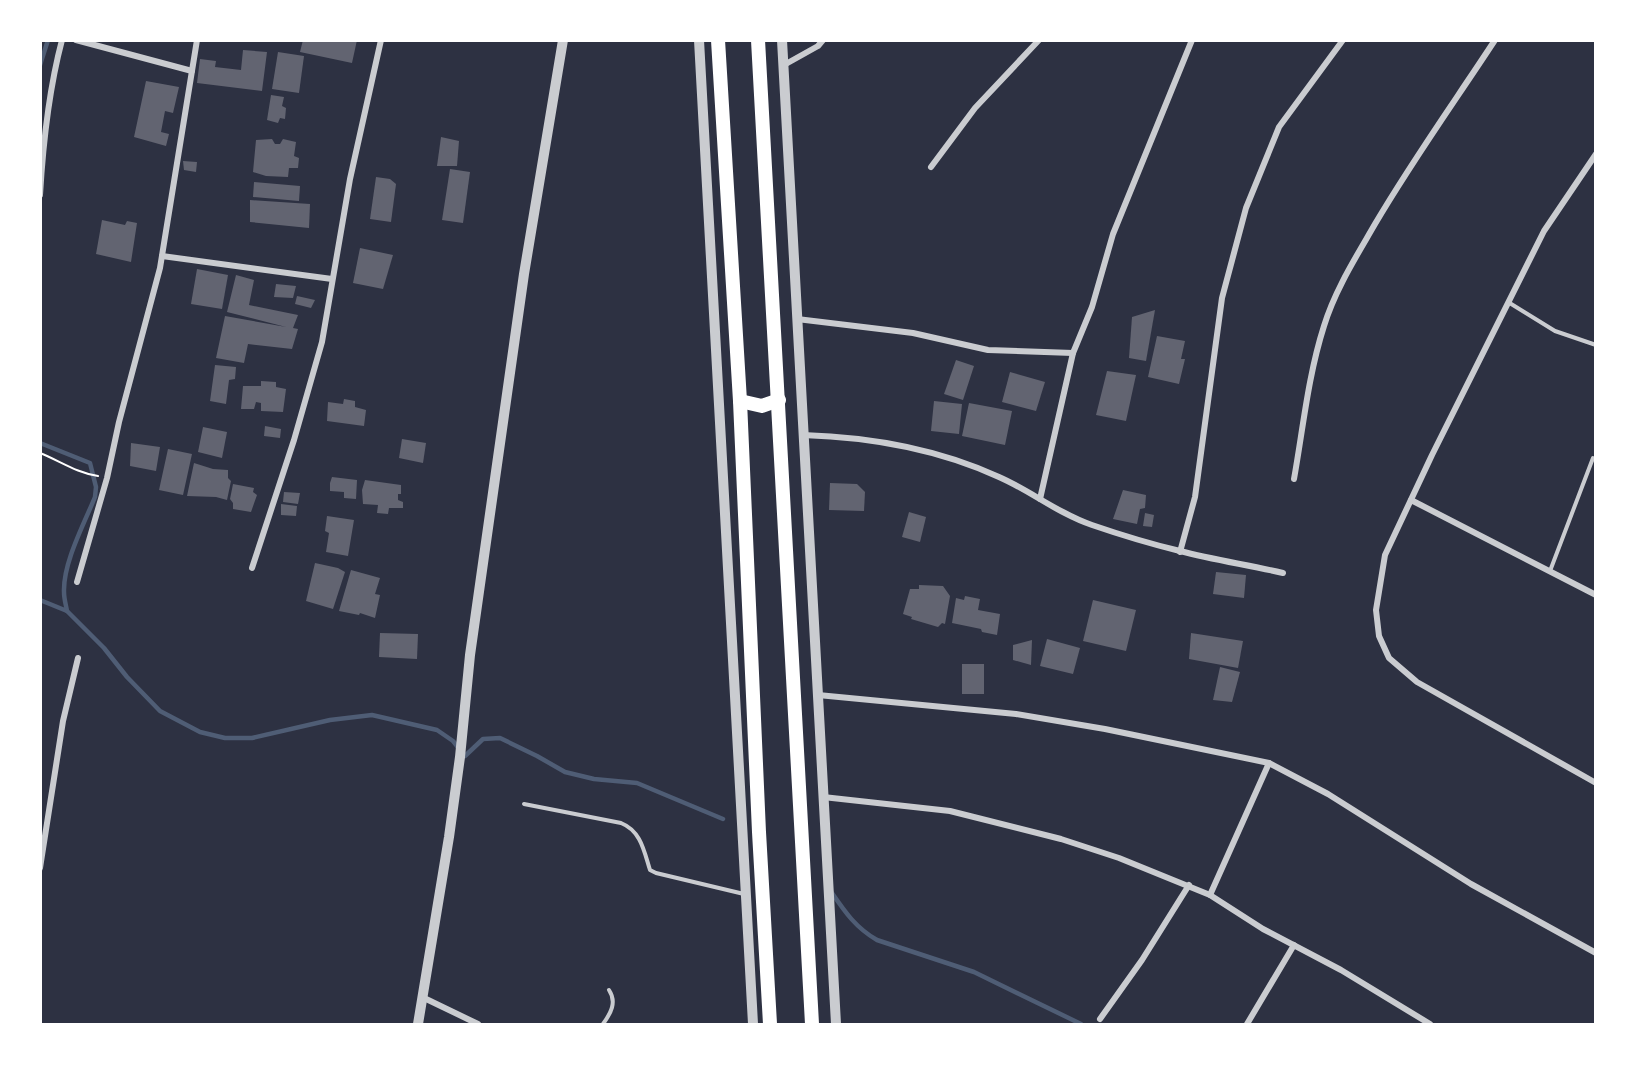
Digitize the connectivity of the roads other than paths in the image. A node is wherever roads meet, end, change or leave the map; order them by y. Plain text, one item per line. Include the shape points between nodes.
1 (62, 40) edge
2 (76, 40) edge
3 (197, 40) edge
4 (381, 40) edge
5 (563, 40) edge
6 (699, 40) edge
7 (718, 40) edge
8 (759, 40) edge
9 (782, 40) edge
10 (823, 40) edge
11 (1039, 40) edge
12 (1192, 40) edge
13 (1343, 40) edge
14 (1495, 40) edge
15 (784, 65) junction
16 (192, 71) junction
17 (1596, 154) edge
18 (930, 167) dead end
19 (40, 195) edge
20 (162, 256) junction
21 (332, 279) junction
22 (1508, 301) junction
23 (797, 319) junction
24 (1596, 345) edge
25 (1073, 353) junction
26 (779, 400) junction
27 (740, 401) junction
28 (803, 435) junction
29 (1593, 458) dead end
30 (1294, 479) dead end
31 (1040, 499) junction
32 (1411, 500) junction
33 (1180, 552) junction
34 (252, 568) dead end
35 (1549, 572) junction
36 (1283, 573) dead end
37 (77, 582) dead end
38 (1596, 595) edge
39 (78, 658) dead end
40 (818, 695) junction
41 (1269, 763) junction
42 (1596, 783) edge
43 (823, 797) junction
44 (524, 804) dead end
45 (40, 868) edge
46 (1189, 885) junction
47 (745, 894) junction
48 (1210, 895) junction
49 (1293, 945) junction
50 (1596, 953) edge
51 (609, 990) dead end
52 (422, 997) junction
53 (1100, 1019) dead end
54 (418, 1024) edge
55 (478, 1024) edge
56 (603, 1024) edge
57 (753, 1024) edge
58 (770, 1024) edge
59 (812, 1024) edge
60 (836, 1024) edge
61 (1247, 1024) edge
62 (1430, 1024) edge

1 - 19 street
2 - 16 street
3 - 16 street
4 - 21 street
5 - 52 street via 524,274 470,655 449,837
6 - 47 street
7 - 27 main road
8 - 26 main road
9 - 15 street
10 - 15 street
11 - 18 street via 975,108
12 - 25 street via 1113,234 1092,307
13 - 33 street via 1279,127 1246,208 1222,298 1195,497
14 - 30 street via 1393,195 1335,298 1315,361
15 - 23 street
16 - 20 street
17 - 22 street via 1544,231
20 - 21 street
20 - 37 street
21 - 34 street via 316,364
22 - 24 lane via 1555,331
22 - 32 street
23 - 25 street via 914,333 988,350
23 - 28 street
25 - 31 street
26 - 27 main road via 762,406
26 - 59 main road
27 - 58 main road
28 - 31 street via 900,445 988,472
28 - 40 street
29 - 35 lane
31 - 33 street via 1091,525
32 - 35 street
32 - 42 street via 1385,555 1376,610 1379,636 1389,657 1416,681
33 - 36 street
35 - 38 street
39 - 45 street via 63,721
40 - 41 street via 1016,714
40 - 43 street
41 - 48 street
41 - 50 street via 1320,789 1471,884
43 - 46 street via 961,814 1061,839
43 - 60 street
44 - 47 lane via 621,823 637,834 650,870
46 - 48 street
46 - 53 street
47 - 57 street
48 - 49 street
49 - 61 street
49 - 62 street
51 - 56 lane via 614,1003
52 - 54 street
52 - 55 street

